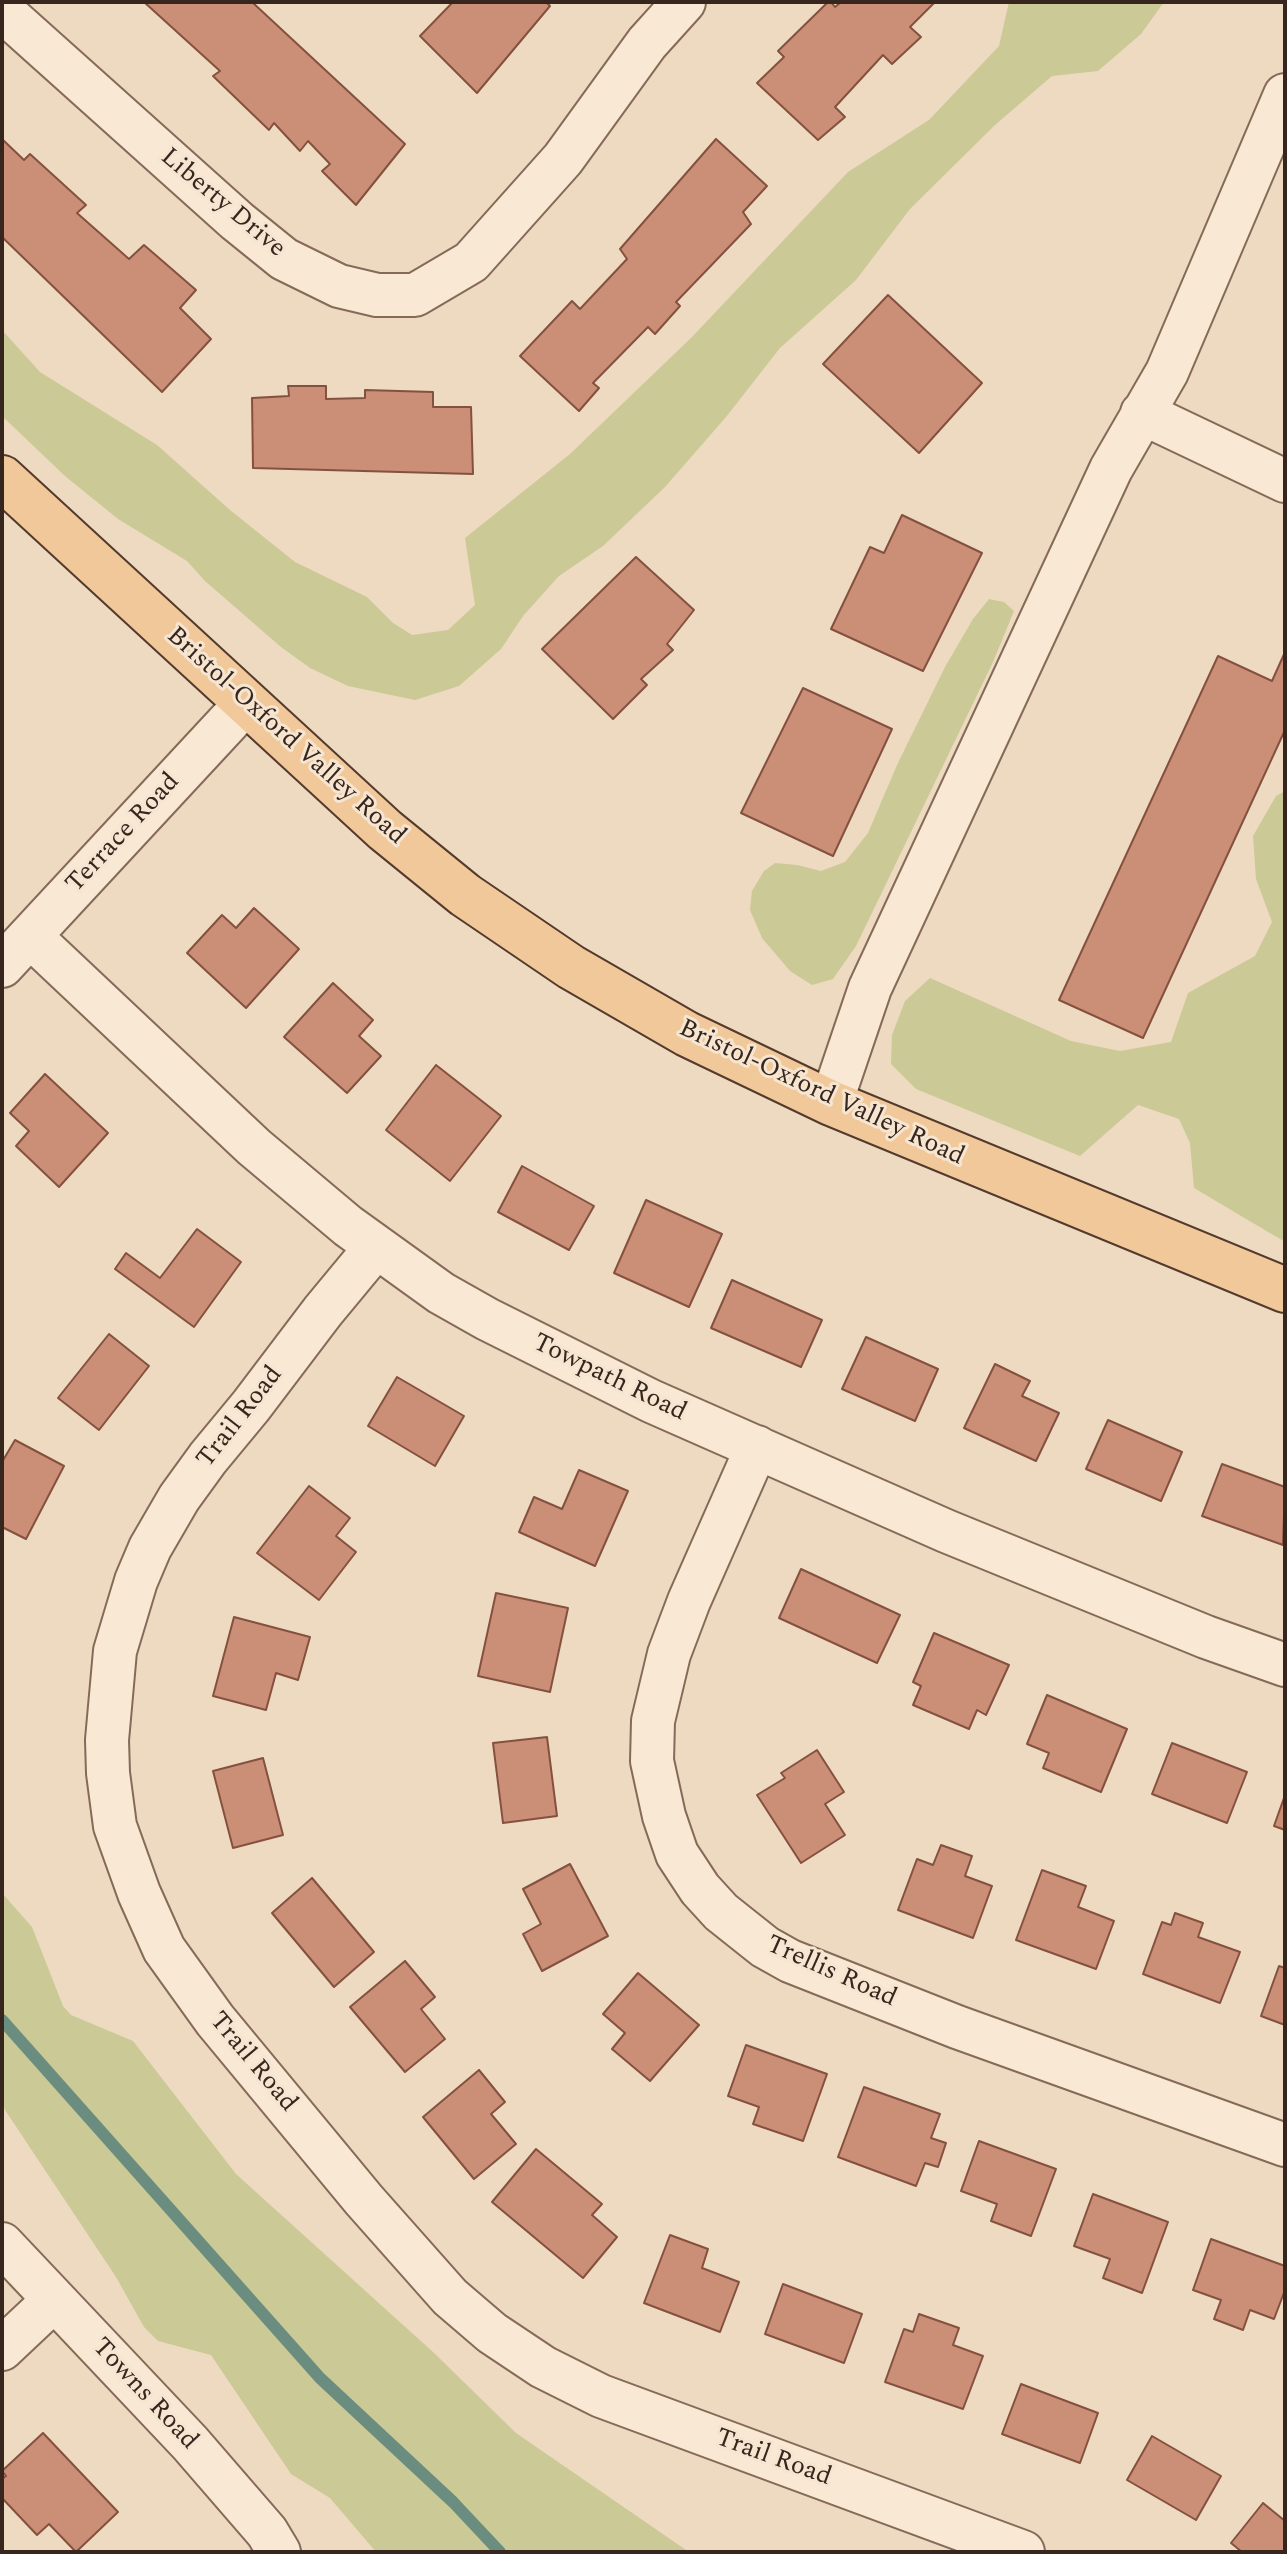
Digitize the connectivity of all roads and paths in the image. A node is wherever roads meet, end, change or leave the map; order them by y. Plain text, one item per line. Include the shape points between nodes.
1 (684, 2) edge
2 (8, 12) edge
3 (1285, 95) edge
4 (1142, 413) junction
5 (2, 478) edge
6 (1285, 481) edge
7 (246, 703) junction
8 (30, 936) junction
9 (2, 966) edge
10 (831, 1103) junction
11 (376, 1247) junction
12 (1285, 1290) edge
13 (757, 1447) junction
14 (1285, 1665) edge
15 (1285, 2145) edge
16 (2, 2244) edge
17 (54, 2300) junction
18 (2, 2349) edge
19 (279, 2552) edge
20 (1023, 2552) edge

1 - 2 street, Liberty Drive via 647,43 563,159 471,262 415,295 377,295 339,286 284,259
3 - 4 street via 1167,372
4 - 6 street
4 - 10 street via 1111,469 870,988
5 - 7 main road, Bristol-Oxford Valley Road
7 - 8 street, Terrace Road
7 - 10 main road, Bristol-Oxford Valley Road via 385,830 476,903 571,967 687,1034
8 - 9 street, Terrace Road
8 - 11 street, Towpath Road via 254,1147
10 - 12 main road, Bristol-Oxford Valley Road
11 - 13 street, Towpath Road via 487,1319
11 - 20 street, Trail Road via 179,1498 136,1581 115,1651 108,1773 115,1826 164,1949 215,2020 364,2200 450,2297 492,2333 601,2396
13 - 14 street, Towpath Road via 946,1531
13 - 15 street, Trellis Road via 689,1601 653,1721 652,1761 664,1816 677,1854 700,1889 721,1912 790,1961
16 - 17 street, Towns Road
17 - 18 street
17 - 19 street, Towns Road via 190,2443

